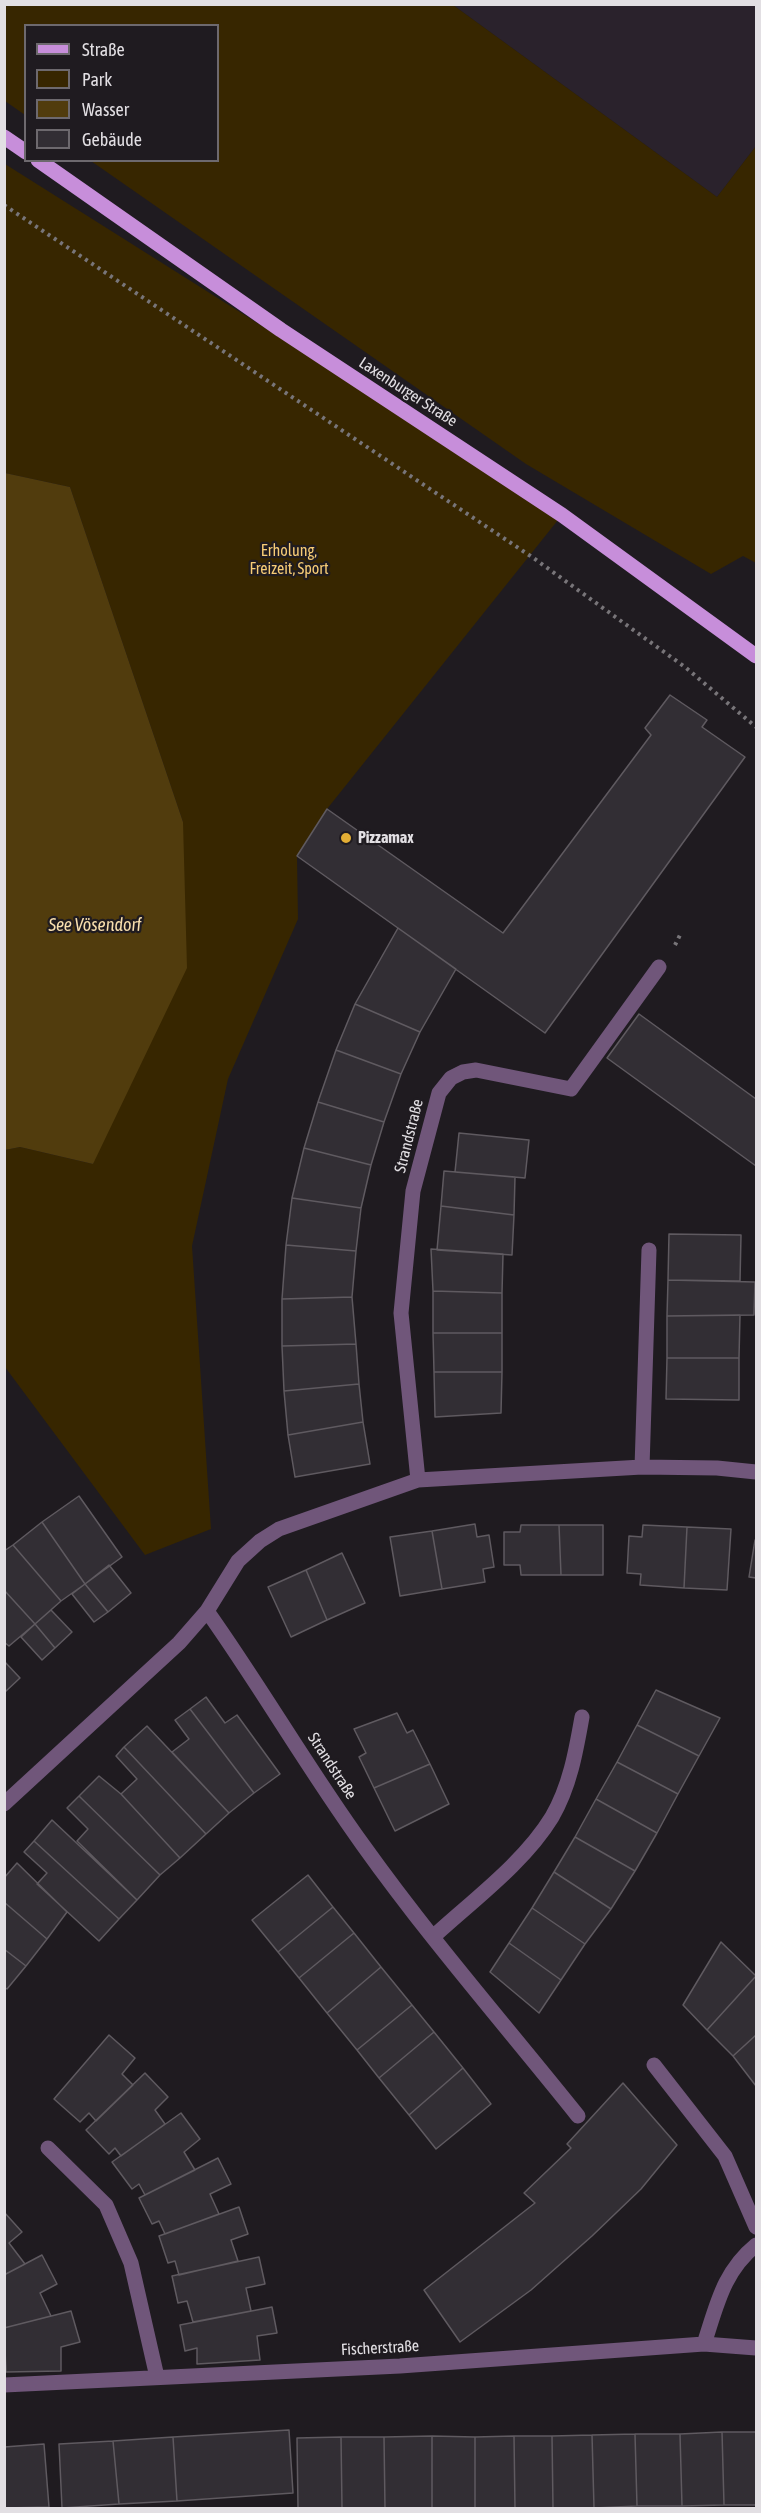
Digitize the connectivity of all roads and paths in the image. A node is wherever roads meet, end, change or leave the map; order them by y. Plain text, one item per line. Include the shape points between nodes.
1 (4, 137) edge
2 (24, 151) edge
3 (41, 162) edge
4 (4, 205) edge
5 (756, 656) edge
6 (756, 727) edge
7 (659, 967) dead end
8 (649, 1250) dead end
9 (642, 1467) junction
10 (756, 1472) edge
11 (418, 1480) junction
12 (207, 1611) junction
13 (582, 1717) dead end
14 (4, 1804) edge
15 (433, 1937) junction
16 (654, 2065) dead end
17 (578, 2116) dead end
18 (48, 2148) dead end
19 (756, 2227) edge
20 (756, 2245) edge
21 (704, 2344) junction
22 (756, 2348) edge
23 (157, 2377) junction
24 (4, 2385) edge

1 - 2 main road
3 - 5 main road, Laxenburger Straße via 281,330 562,515
4 - 6 path via 532,557 685,668
7 - 11 street, Strandstraße via 571,1089 476,1070 451,1078 439,1093 413,1191 401,1313
8 - 9 street
9 - 10 street
9 - 11 street
11 - 12 street via 279,1529 238,1561
12 - 14 street via 171,1651
12 - 15 street, Strandstraße via 362,1845
13 - 15 street via 575,1760 552,1817 525,1852
15 - 17 street, Strandstraße
16 - 19 street via 725,2156
18 - 23 street via 106,2205 131,2263
20 - 21 street via 741,2258 723,2286
21 - 22 street, Fischerstraße
21 - 23 street, Fischerstraße via 400,2366
23 - 24 street, Fischerstraße

